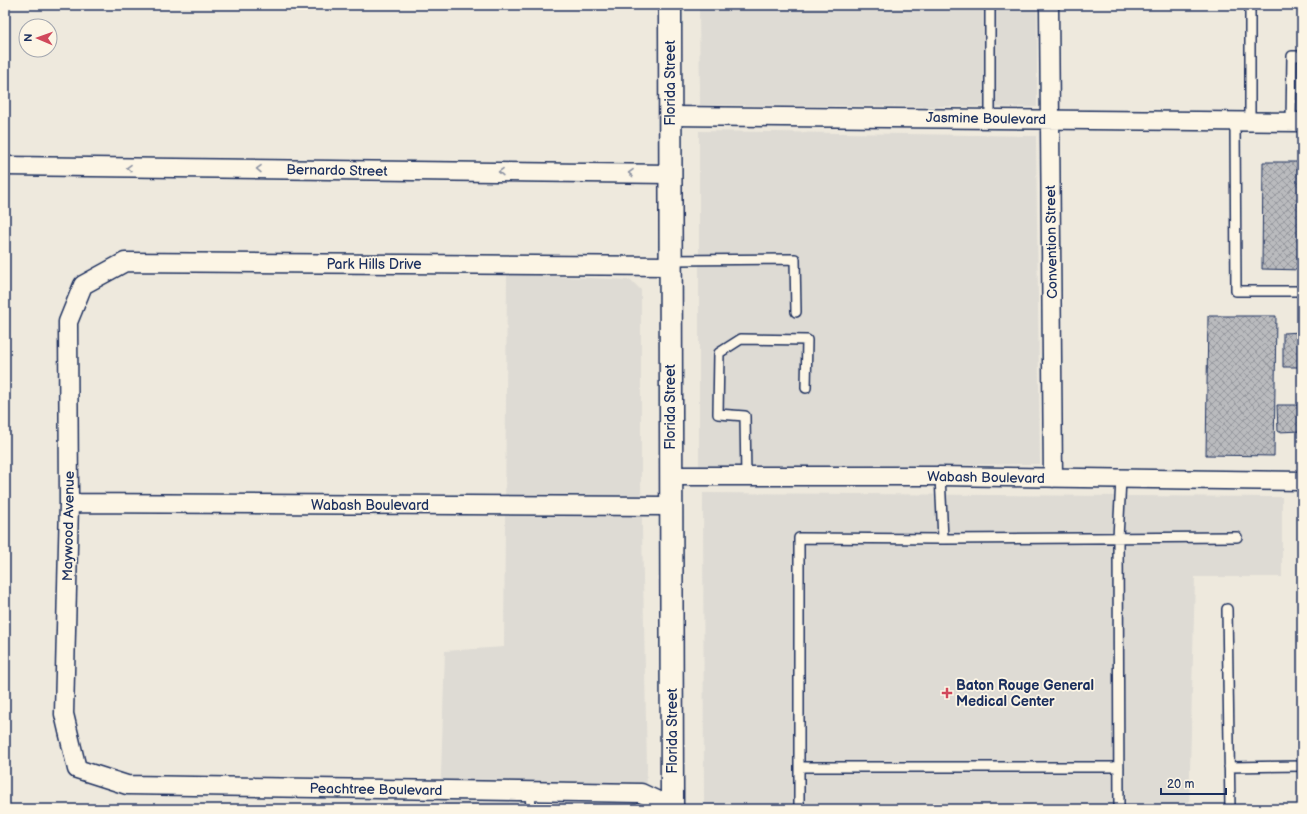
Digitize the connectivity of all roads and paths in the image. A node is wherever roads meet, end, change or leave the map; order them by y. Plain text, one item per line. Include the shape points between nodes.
1 (670, 5) edge
2 (990, 5) edge
3 (1049, 5) edge
4 (1250, 5) edge
5 (1302, 56) edge
6 (670, 116) junction
7 (990, 118) junction
8 (1050, 119) junction
9 (1243, 121) junction
10 (1297, 122) edge
11 (5, 166) edge
12 (670, 174) junction
13 (670, 263) junction
14 (83, 285) joint
15 (1302, 291) edge
16 (796, 312) dead end
17 (806, 388) dead end
18 (670, 476) junction
19 (746, 476) junction
20 (940, 476) junction
21 (1053, 478) junction
22 (1121, 479) junction
23 (1302, 481) edge
24 (69, 503) junction
25 (670, 506) junction
26 (1237, 537) dead end
27 (1118, 538) junction
28 (943, 539) junction
29 (1227, 609) dead end
30 (1302, 766) edge
31 (799, 767) junction
32 (1119, 767) junction
33 (1229, 768) junction
34 (77, 769) joint
35 (530, 791) junction
36 (531, 809) edge
37 (673, 809) edge
38 (799, 809) edge
39 (1119, 809) edge
40 (1230, 809) edge

1 - 6 main road, Florida Street
2 - 7 lane
3 - 8 street, Convention Street
4 - 9 lane
5 - 10 lane via 1292,56
6 - 7 street, Jasmine Boulevard
6 - 12 main road, Florida Street
7 - 8 street, Jasmine Boulevard
8 - 9 street, Jasmine Boulevard
8 - 21 street, Convention Street
9 - 10 street, Jasmine Boulevard
9 - 15 lane via 1236,291
12 -> 11 street, Bernardo Street
12 - 13 main road, Florida Street
13 - 14 street, Park Hills Drive via 125,262
13 - 16 lane via 795,259
13 - 18 main road, Florida Street
14 - 24 street, Maywood Avenue via 68,322
17 - 19 lane via 807,340 741,339 719,353 718,414 745,416
18 - 19 street, Wabash Boulevard
18 - 25 main road, Florida Street
19 - 20 street, Wabash Boulevard
20 - 21 street, Wabash Boulevard
20 - 28 lane
21 - 22 street, Wabash Boulevard
22 - 23 street, Wabash Boulevard
22 - 27 lane
24 - 25 street, Wabash Boulevard
24 - 34 street, Maywood Avenue via 64,714
25 - 37 main road, Florida Street
26 - 27 lane
27 - 28 lane
27 - 32 lane
28 - 31 lane via 799,538
29 - 33 lane
30 - 33 lane
31 - 32 lane
31 - 38 lane
32 - 39 lane
33 - 40 lane
34 - 35 street, Peachtree Boulevard via 127,785
35 - 36 lane
35 - 37 street, Peachtree Boulevard via 641,793

